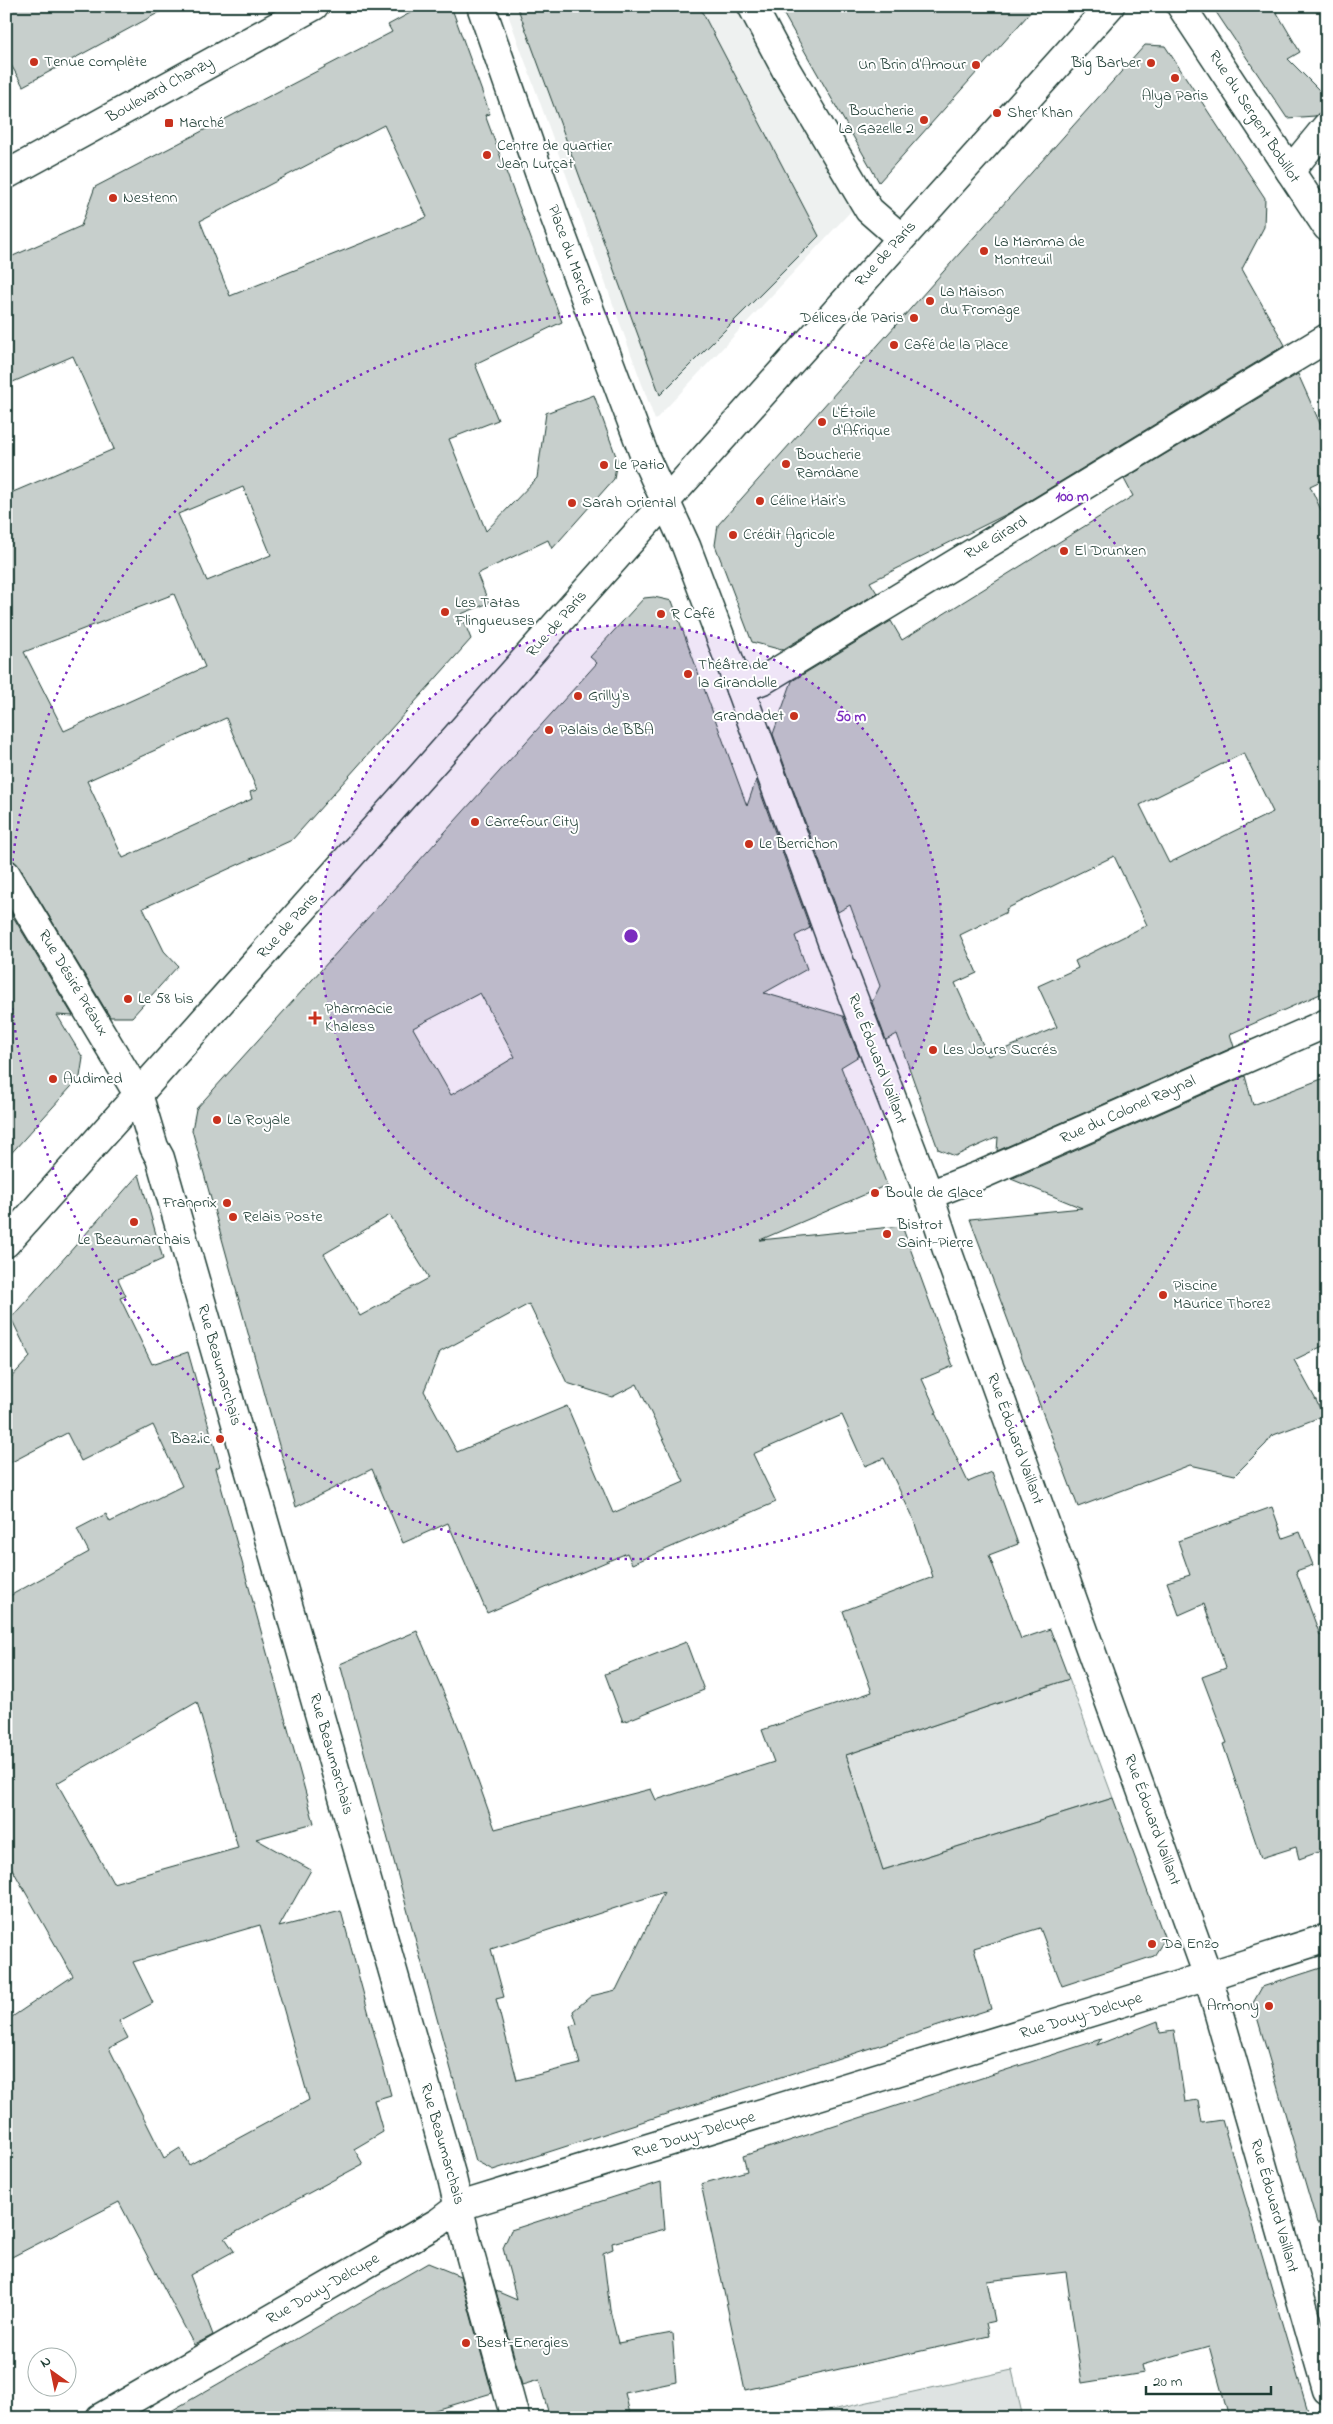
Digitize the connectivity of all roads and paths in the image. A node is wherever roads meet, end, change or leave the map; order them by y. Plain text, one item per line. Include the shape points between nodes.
1 (314, 6) edge
2 (481, 6) edge
3 (752, 6) edge
4 (1110, 6) edge
5 (1182, 6) edge
6 (1327, 126) edge
7 (1290, 171) junction
8 (6, 175) edge
9 (1327, 227) edge
10 (901, 238) junction
11 (1327, 338) edge
12 (666, 501) junction
13 (740, 689) junction
14 (6, 874) edge
15 (1327, 1023) edge
16 (138, 1094) junction
17 (929, 1195) junction
18 (6, 1243) edge
19 (1327, 1938) edge
20 (1208, 1976) junction
21 (460, 2206) junction
22 (1327, 2390) edge
23 (100, 2418) edge
24 (515, 2418) edge

1 - 8 street, Boulevard Chanzy
2 - 12 street, Place du Marché via 645,457
3 - 10 street via 869,210
4 - 10 street, Rue de Paris
5 - 7 street, Rue du Sergent Bobillot
6 - 7 street
7 - 9 street, Rue du Sergent Bobillot
10 - 12 street, Rue de Paris
11 - 13 street, Rue Girard via 765,679
12 - 13 street, Rue Édouard Vaillant
12 - 16 street, Rue de Paris
13 - 17 street, Rue Édouard Vaillant
14 - 16 street, Rue Désiré Préaux
15 - 17 street, Rue du Colonel Raynal
16 - 18 street, Rue de Paris
16 - 21 street, Rue Beaumarchais via 160,1158
17 - 20 street, Rue Édouard Vaillant
19 - 20 street, Rue Douy-Delcupe
20 - 21 street, Rue Douy-Delcupe
20 - 22 street, Rue Édouard Vaillant
21 - 23 street, Rue Douy-Delcupe via 439,2222
21 - 24 street, Rue Beaumarchais via 468,2247

